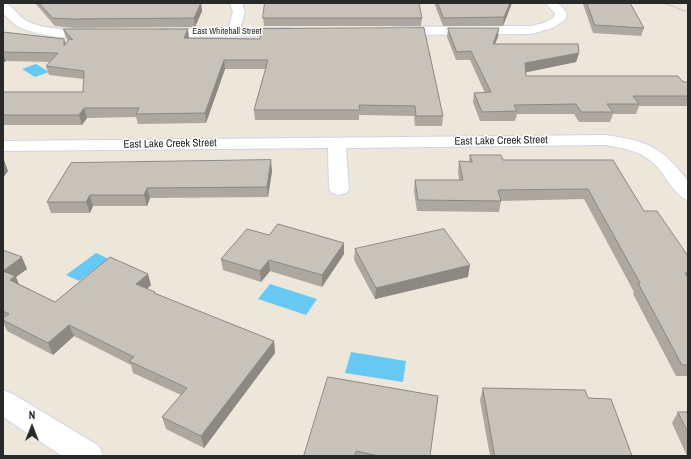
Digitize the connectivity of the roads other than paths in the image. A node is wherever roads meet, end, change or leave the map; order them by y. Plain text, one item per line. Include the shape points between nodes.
1 (236, 3) edge
2 (551, 3) edge
3 (3, 6) edge
4 (233, 32) junction
5 (305, 32) edge
6 (384, 32) edge
7 (106, 33) edge
8 (146, 33) edge
9 (337, 143) junction
10 (3, 146) edge
11 (339, 189) dead end
12 (688, 194) edge
13 (3, 402) edge
14 (88, 456) edge

1 - 4 street via 239,12
2 - 6 street via 561,13 560,19 553,24 527,31
3 - 7 street via 21,23 30,27 53,31
4 - 5 street, East Whitehall Street
4 - 8 street, East Whitehall Street
9 - 10 street, East Lake Creek Street
9 - 11 street
9 - 12 street, East Lake Creek Street via 605,140 626,143 654,155 664,163
13 - 14 street

